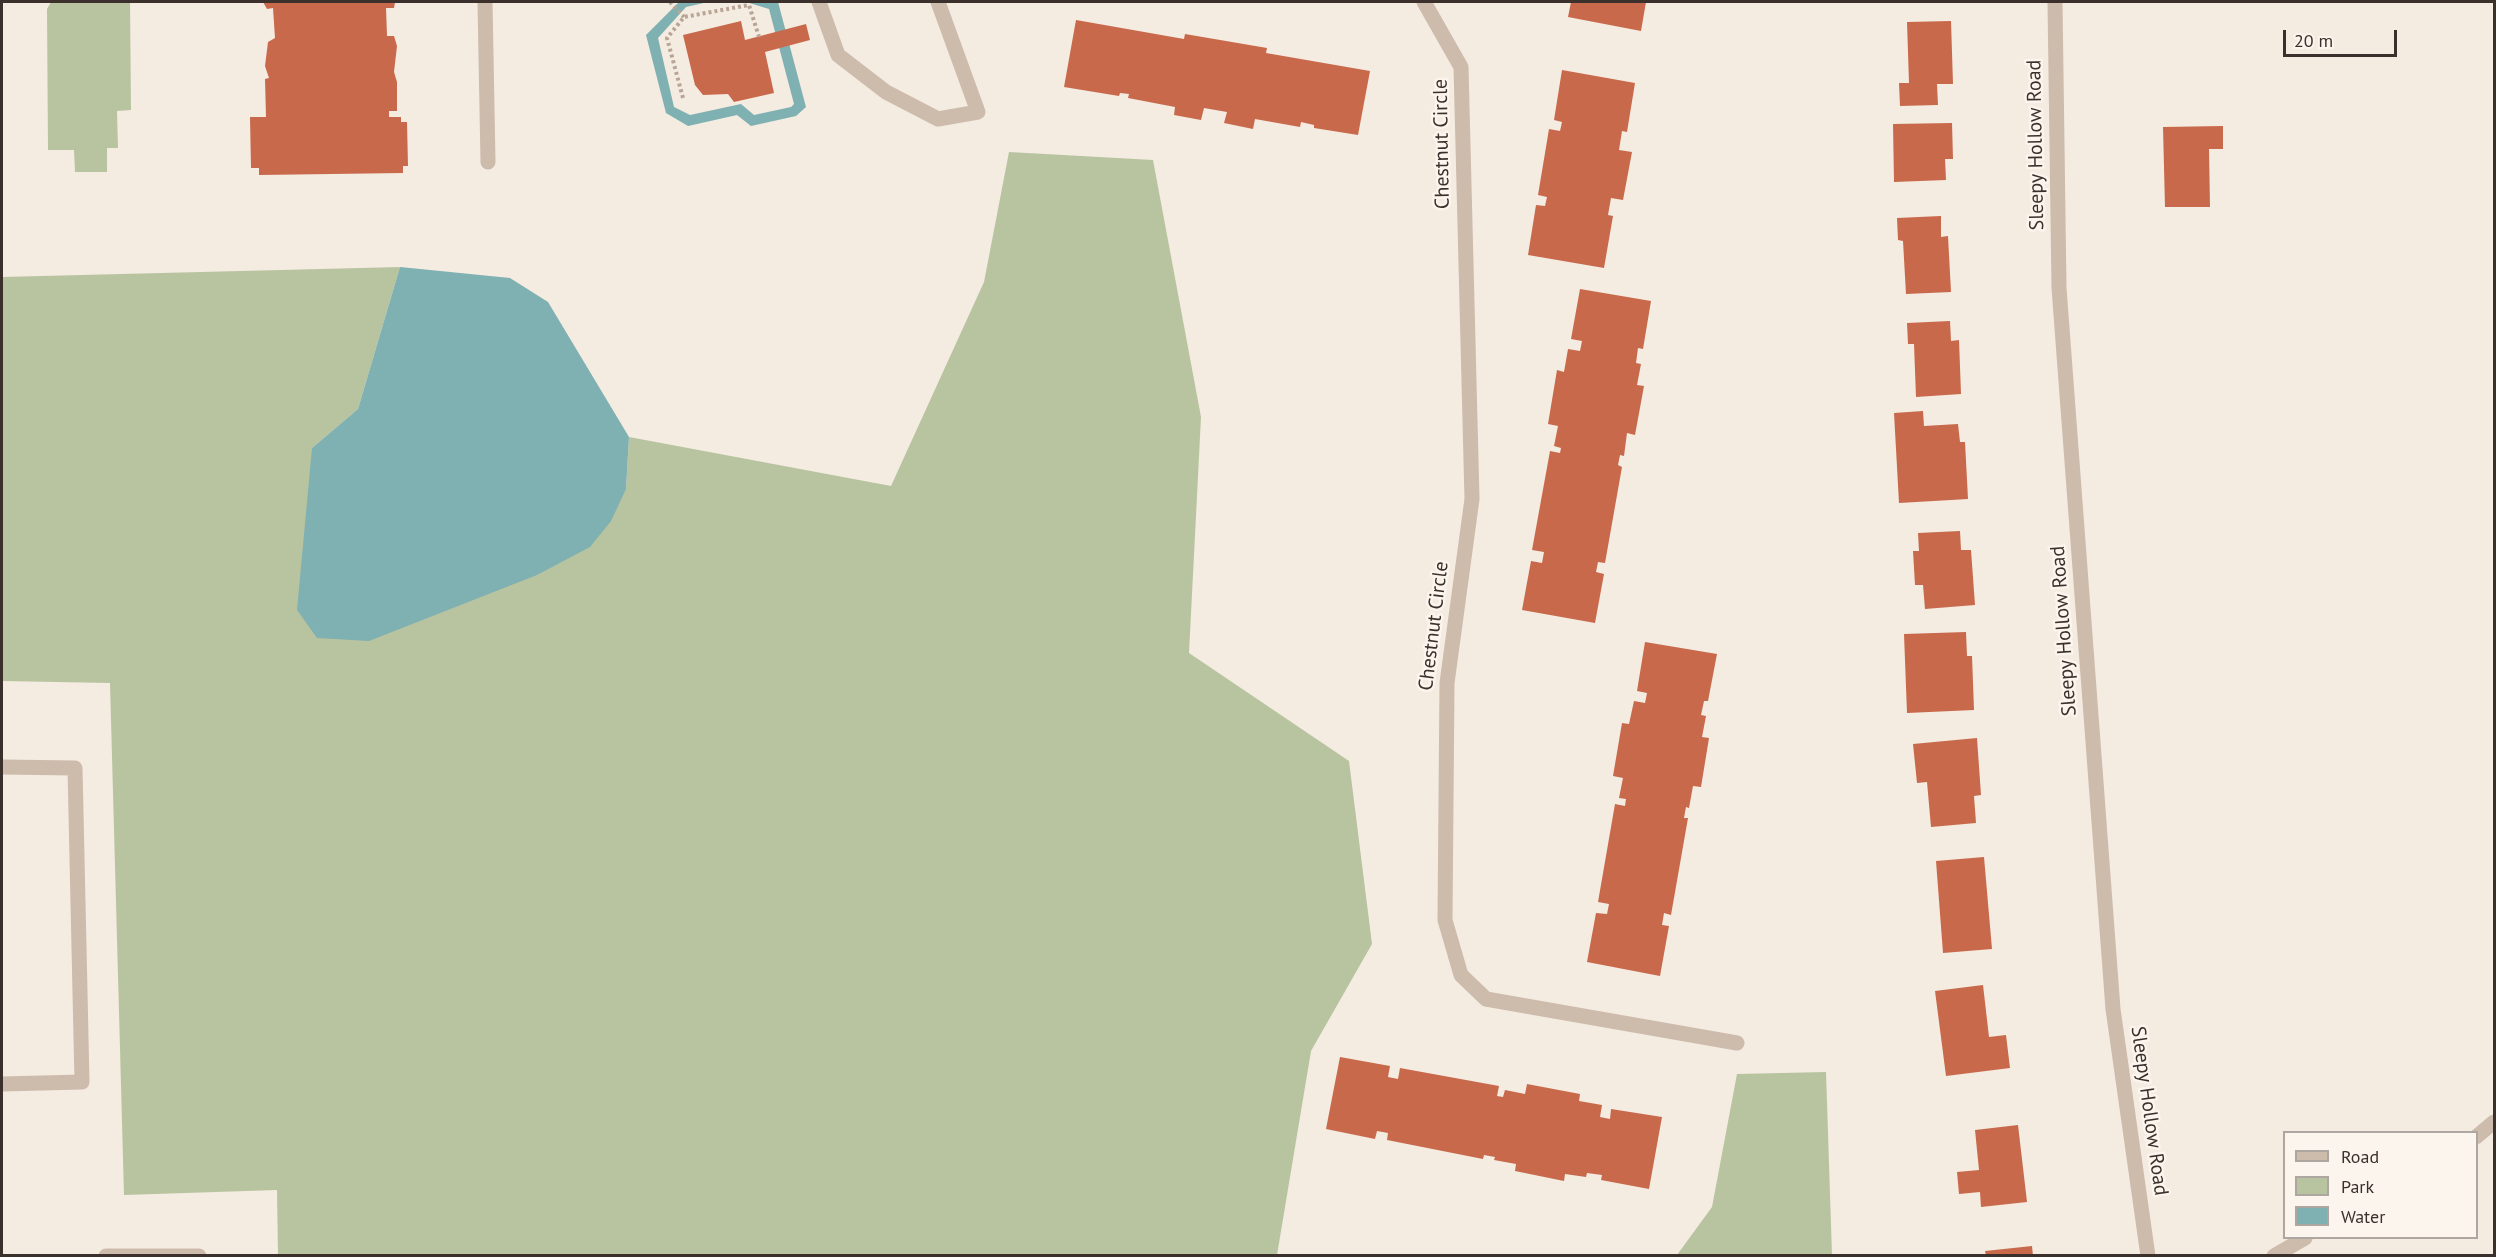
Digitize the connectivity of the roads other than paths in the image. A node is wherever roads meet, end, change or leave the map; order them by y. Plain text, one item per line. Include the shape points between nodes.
1 (485, 2) edge
2 (819, 2) edge
3 (938, 2) edge
4 (1424, 2) edge
5 (2055, 2) edge
6 (488, 162) dead end
7 (2, 766) edge
8 (1737, 1042) dead end
9 (2, 1084) edge
10 (2494, 1122) edge
11 (2478, 1135) edge
12 (2303, 1239) edge
13 (160, 1255) edge
14 (106, 1256) edge
15 (199, 1256) edge
16 (2148, 1256) edge
17 (2274, 1256) edge

1 - 6 street
2 - 3 street via 837,55 886,92 938,119 978,112
4 - 8 street, Chestnut Circle via 1461,67 1472,499 1447,683 1445,920 1461,975 1486,999
5 - 16 street, Sleepy Hollow Road via 2059,288 2113,1009
7 - 9 street via 75,768 82,1082
10 - 11 street
12 - 17 street
13 - 14 street
13 - 15 street

